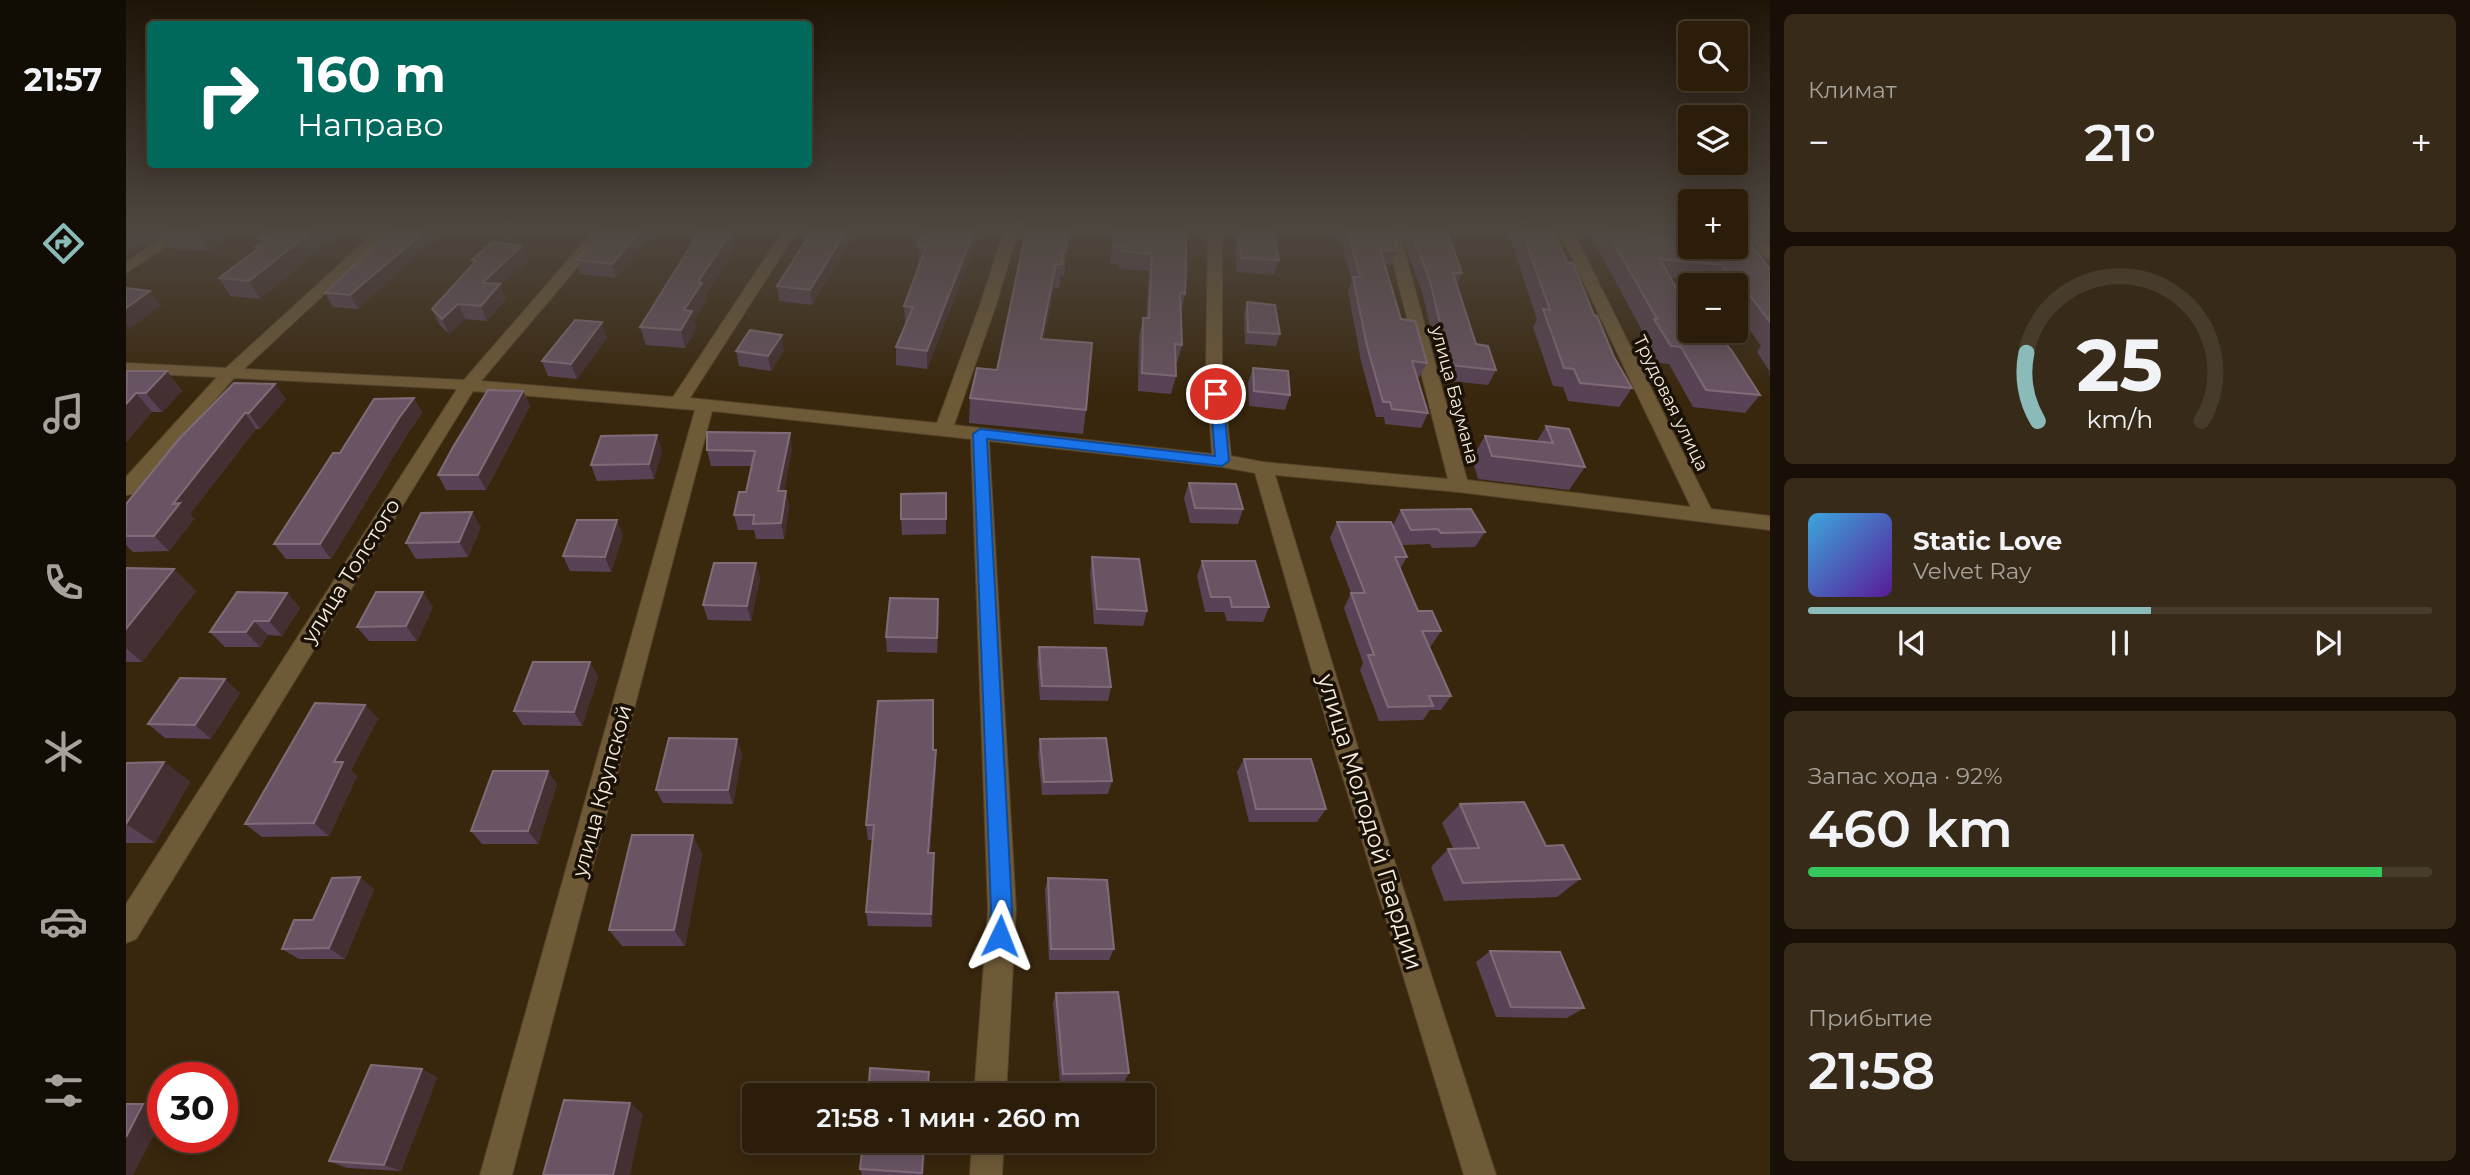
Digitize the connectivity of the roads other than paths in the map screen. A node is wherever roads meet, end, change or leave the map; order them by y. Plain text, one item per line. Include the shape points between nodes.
1 (326, 286) edge
2 (554, 286) edge
3 (755, 286) edge
4 (994, 286) edge
5 (1215, 286) edge
6 (1406, 286) edge
7 (1592, 286) edge
8 (126, 368) edge
9 (230, 373) junction
10 (468, 385) junction
11 (678, 403) junction
12 (705, 406) junction
13 (943, 430) junction
14 (980, 434) junction
15 (1222, 461) junction
16 (1263, 468) junction
17 (1459, 486) junction
18 (126, 489) edge
19 (1705, 516) junction
20 (1770, 523) edge
21 (126, 929) edge
22 (991, 1083) edge
23 (987, 1153) edge
24 (496, 1175) edge
25 (986, 1175) edge
26 (1480, 1175) edge

1 - 9 street
2 - 10 street, улица Толстого
3 - 11 street
4 - 13 street
5 - 15 street via 1214,372
6 - 17 street, улица Баумана
7 - 19 street, Трудовая улица
8 - 9 street
9 - 10 street
9 - 18 street
10 - 11 street
10 - 21 street, улица Толстого
11 - 12 street
12 - 13 street
12 - 24 street, улица Крупской
13 - 14 street
14 - 15 street
14 - 22 street via 1002,909
15 - 16 street
16 - 17 street
16 - 26 street, улица Молодой Гвардии
17 - 19 street
19 - 20 street
23 - 25 street

